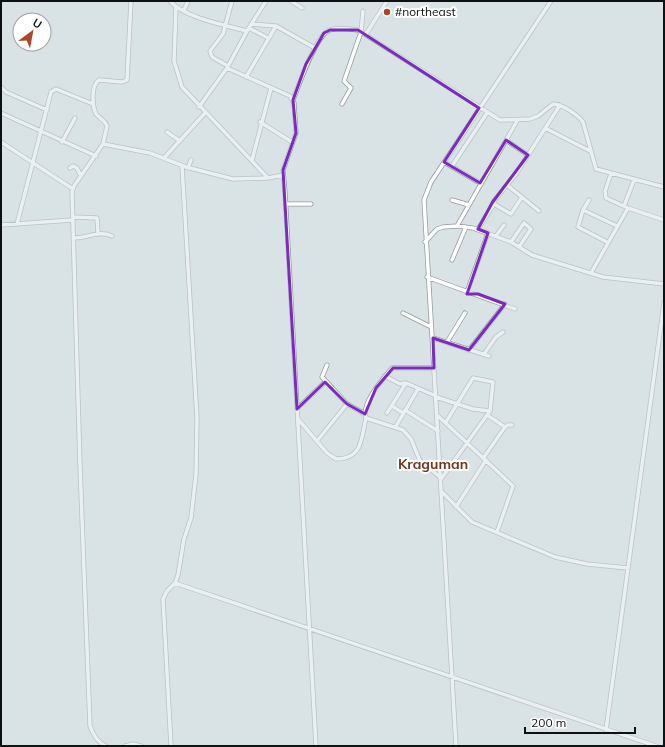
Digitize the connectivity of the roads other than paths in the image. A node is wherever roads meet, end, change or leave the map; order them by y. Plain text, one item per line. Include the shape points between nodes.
1 (131, 1) edge
2 (170, 1) edge
3 (188, 1) edge
4 (232, 1) edge
5 (266, 1) edge
6 (291, 1) edge
7 (387, 1) edge
8 (551, 1) edge
9 (176, 7) junction
10 (302, 8) dead end
11 (184, 10) junction
12 (363, 11) dead end
13 (224, 24) junction
14 (276, 26) junction
15 (249, 28) junction
16 (361, 32) junction
17 (366, 34) junction
18 (268, 38) junction
19 (315, 48) junction
20 (227, 67) junction
21 (246, 77) junction
22 (1, 87) edge
23 (271, 88) junction
24 (293, 100) junction
25 (94, 104) junction
26 (342, 104) dead end
27 (560, 106) junction
28 (199, 107) junction
29 (479, 108) junction
30 (47, 110) junction
31 (1, 113) edge
32 (205, 113) junction
33 (487, 113) junction
34 (74, 118) dead end
35 (517, 121) junction
36 (260, 122) junction
37 (545, 128) junction
38 (41, 132) junction
39 (168, 132) dead end
40 (180, 140) junction
41 (506, 140) junction
42 (1, 142) edge
43 (62, 142) junction
44 (292, 142) junction
45 (103, 144) junction
46 (590, 151) junction
47 (528, 155) junction
48 (96, 156) junction
49 (164, 158) junction
50 (192, 160) dead end
51 (252, 161) junction
52 (444, 162) junction
53 (34, 163) junction
54 (182, 166) junction
55 (452, 166) junction
56 (70, 168) dead end
57 (188, 168) junction
58 (611, 174) junction
59 (283, 175) junction
60 (81, 176) junction
61 (268, 178) junction
62 (634, 180) junction
63 (480, 183) junction
64 (506, 185) junction
65 (664, 187) edge
66 (73, 189) junction
67 (522, 197) junction
68 (452, 200) dead end
69 (589, 200) dead end
70 (286, 204) junction
71 (311, 204) dead end
72 (494, 204) junction
73 (469, 205) junction
74 (626, 207) junction
75 (582, 210) junction
76 (539, 211) dead end
77 (73, 218) junction
78 (664, 220) edge
79 (17, 224) junction
80 (504, 225) dead end
81 (1, 226) edge
82 (457, 226) junction
83 (617, 226) junction
84 (466, 227) junction
85 (478, 229) junction
86 (98, 233) junction
87 (488, 233) junction
88 (112, 236) dead end
89 (496, 236) junction
90 (74, 238) junction
91 (425, 242) junction
92 (511, 242) junction
93 (607, 242) junction
94 (519, 247) junction
95 (452, 260) dead end
96 (591, 273) junction
97 (427, 277) junction
98 (664, 284) edge
99 (467, 292) junction
100 (664, 302) edge
101 (505, 304) junction
102 (515, 309) dead end
103 (403, 313) dead end
104 (465, 313) dead end
105 (431, 327) junction
106 (503, 332) dead end
107 (433, 338) junction
108 (448, 342) junction
109 (469, 350) junction
110 (484, 354) junction
111 (490, 356) dead end
112 (327, 365) dead end
113 (434, 368) junction
114 (386, 376) junction
115 (325, 382) junction
116 (406, 383) junction
117 (418, 389) junction
118 (436, 397) junction
119 (346, 404) junction
120 (456, 404) junction
121 (392, 406) junction
122 (297, 409) junction
123 (490, 411) junction
124 (404, 412) junction
125 (387, 413) dead end
126 (437, 415) junction
127 (487, 415) junction
128 (366, 416) junction
129 (298, 418) junction
130 (446, 422) junction
131 (512, 425) dead end
132 (396, 426) junction
133 (505, 427) junction
134 (438, 431) junction
135 (317, 441) junction
136 (468, 443) junction
137 (485, 458) junction
138 (440, 478) junction
139 (442, 492) junction
140 (456, 507) junction
141 (497, 532) junction
142 (628, 568) junction
143 (175, 583) junction
144 (310, 630) junction
145 (452, 677) junction
146 (606, 730) junction
147 (140, 745) edge
148 (106, 746) edge
149 (125, 746) edge
150 (171, 746) edge
151 (316, 746) edge
152 (456, 746) edge
153 (656, 746) edge

1 - 25 street via 127,80 97,81 94,86
2 - 9 street
3 - 11 street
4 - 13 street
5 - 15 street
6 - 10 street
7 - 17 street
8 - 29 street
9 - 11 street
9 - 28 street via 176,72 182,87
11 - 13 street via 201,19
12 - 16 street
13 - 15 street
13 - 20 street via 223,34 210,53
14 - 15 street
14 - 18 street
14 - 19 street
15 - 18 street
15 - 20 street
16 - 17 street
16 - 19 street via 349,29 330,30 324,33
16 - 26 street via 344,81 350,88
17 - 29 street
18 - 21 street
19 - 24 street via 306,64
20 - 21 street
20 - 28 street
21 - 23 street
22 - 30 street via 6,92
23 - 24 street via 290,96
23 - 36 street
24 - 44 street via 296,133
25 - 30 street via 54,90 51,92
25 - 45 street via 97,114 107,126
27 - 35 street via 553,104 538,116
27 - 37 street
27 - 46 street via 583,122
28 - 32 street
29 - 33 street
29 - 52 street
30 - 38 street
31 - 38 street
32 - 40 street
32 - 51 street
33 - 35 street via 500,120
33 - 55 street
34 - 43 street
35 - 41 street
36 - 44 street
36 - 51 street
37 - 46 street
37 - 47 street
38 - 43 street
38 - 53 street
39 - 40 street
40 - 49 street
41 - 47 street
41 - 63 street
42 - 53 street
43 - 48 street
44 - 59 street
45 - 48 street
45 - 49 street
46 - 58 street via 596,169
47 - 64 street
48 - 60 street
49 - 54 street
50 - 57 street
51 - 61 street
52 - 55 street
52 - 91 street via 428,187 424,200
53 - 66 street
53 - 79 street
54 - 57 street
54 - 143 street via 197,418 196,474 191,518
55 - 63 street
56 - 60 street via 77,168
57 - 61 street via 238,180
58 - 62 street
58 - 74 street via 604,197
59 - 61 street
59 - 70 street
60 - 66 street
62 - 65 street
62 - 74 street
63 - 73 street
64 - 67 street
64 - 72 street
66 - 77 street
67 - 72 street via 511,214
67 - 76 street
68 - 73 street
69 - 75 street
70 - 71 street
70 - 122 street
72 - 85 street
73 - 82 street
74 - 78 street
74 - 83 street
75 - 83 street
75 - 93 street via 578,227
77 - 79 street
77 - 86 street via 95,217 98,220
77 - 90 street
79 - 81 street
80 - 89 street
82 - 84 street
82 - 91 street via 437,229
83 - 93 street
84 - 85 street
84 - 95 street
85 - 87 street
86 - 88 street
86 - 90 street via 85,238
87 - 89 street
87 - 99 street
89 - 92 street
90 - 148 street via 90,726 92,734
91 - 97 street
92 - 94 street
92 - 94 street via 524,223 531,229
93 - 96 street
94 - 96 street via 532,255
96 - 98 street via 614,279
97 - 99 street
97 - 105 street
99 - 101 street
100 - 142 street
101 - 102 street
101 - 109 street
103 - 105 street
104 - 108 street
105 - 107 street
106 - 110 street via 496,337
107 - 108 street
107 - 113 street
108 - 109 street
109 - 110 street
110 - 111 street
112 - 115 street via 322,376
113 - 114 street via 392,368
113 - 118 street
114 - 116 street via 400,384
114 - 128 street via 371,397
115 - 119 street
115 - 122 street
116 - 117 street
116 - 121 street
117 - 118 street
117 - 124 street
118 - 120 street
118 - 126 street
119 - 128 street
119 - 135 street
120 - 123 street
120 - 123 street via 473,378 492,381 494,385
120 - 130 street
121 - 124 street
121 - 125 street
122 - 129 street
123 - 127 street
124 - 132 street
124 - 134 street
126 - 130 street
126 - 134 street
127 - 133 street
127 - 136 street
128 - 132 street
128 - 135 street via 358,451 351,456 344,459 331,456
129 - 135 street
129 - 144 street
130 - 136 street
131 - 133 street
132 - 138 street via 408,434 420,461
133 - 137 street
134 - 138 street
136 - 137 street
136 - 138 street
137 - 140 street
137 - 141 street via 513,486
138 - 139 street
139 - 140 street
139 - 145 street
140 - 141 street via 472,522
141 - 142 street via 555,557 587,564
142 - 146 street
143 - 144 street
143 - 150 street via 166,591 163,599
144 - 145 street
144 - 151 street
145 - 146 street
145 - 152 street
146 - 153 street
147 - 149 street

